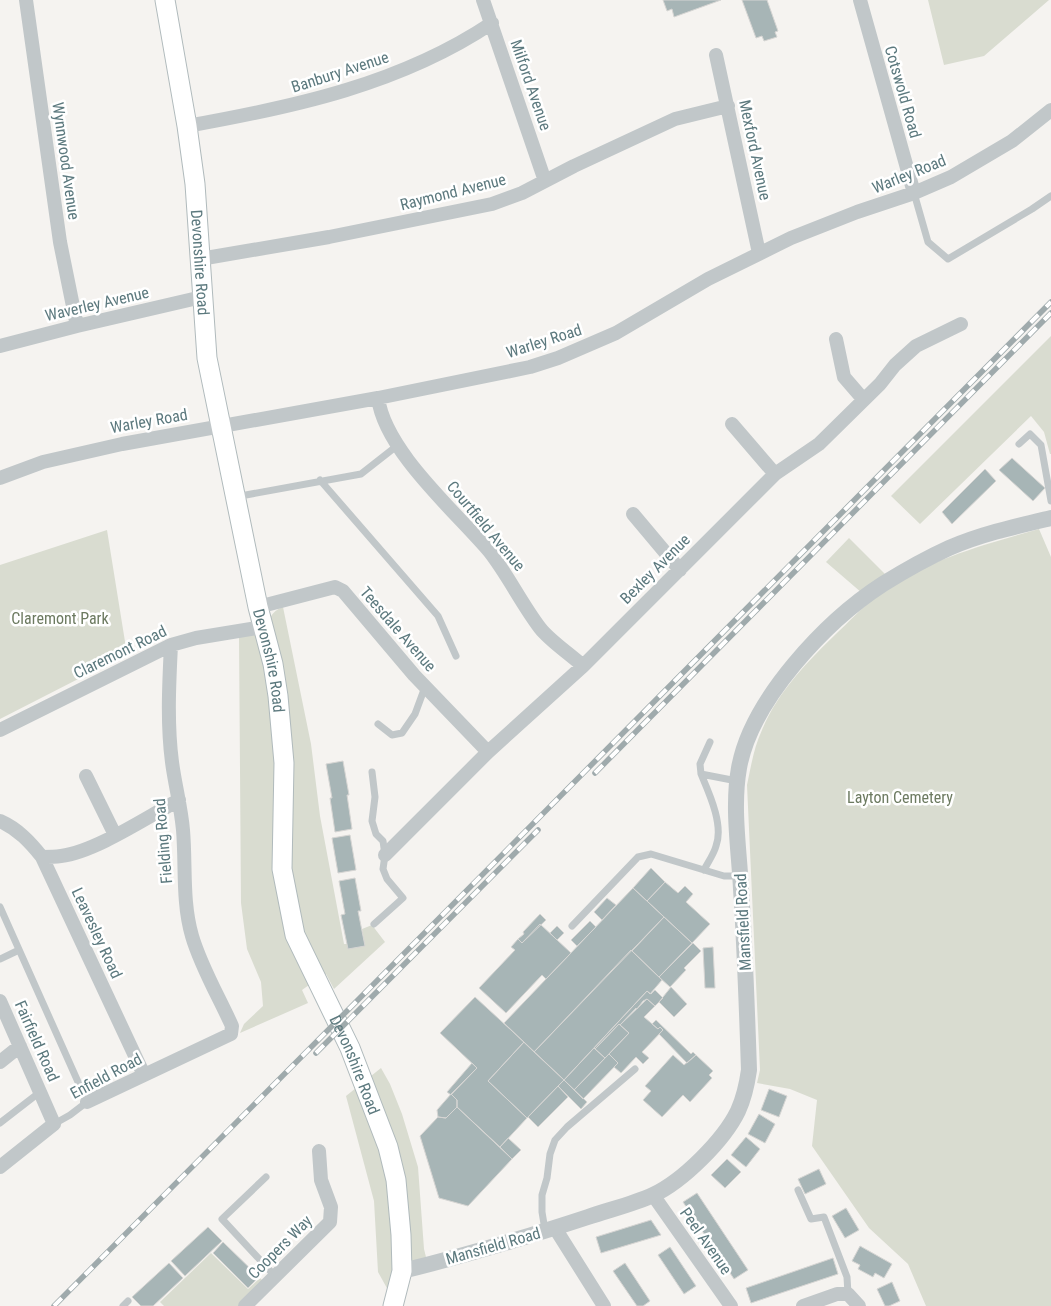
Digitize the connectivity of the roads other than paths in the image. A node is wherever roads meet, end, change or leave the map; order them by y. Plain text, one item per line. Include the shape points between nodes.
1 (26, 0) edge
2 (166, 0) edge
3 (483, 0) edge
4 (860, 0) edge
5 (492, 23) junction
6 (716, 55) dead end
7 (728, 106) junction
8 (1051, 110) edge
9 (187, 126) junction
10 (545, 181) junction
11 (914, 193) junction
12 (1051, 196) edge
13 (759, 253) junction
14 (200, 259) junction
15 (202, 297) junction
16 (961, 324) dead end
17 (77, 326) junction
18 (836, 339) dead end
19 (0, 346) edge
20 (378, 398) junction
21 (863, 399) junction
22 (732, 424) dead end
23 (220, 426) junction
24 (1019, 444) dead end
25 (398, 445) junction
26 (775, 474) junction
27 (0, 478) edge
28 (320, 480) junction
29 (235, 497) junction
30 (1051, 501) edge
31 (633, 514) dead end
32 (1051, 518) edge
33 (680, 570) junction
34 (258, 607) junction
35 (263, 627) junction
36 (171, 644) junction
37 (456, 656) dead end
38 (583, 666) junction
39 (425, 687) junction
40 (378, 724) dead end
41 (0, 730) edge
42 (710, 742) dead end
43 (488, 752) junction
44 (372, 772) dead end
45 (701, 774) junction
46 (86, 776) dead end
47 (737, 781) junction
48 (179, 800) junction
49 (0, 821) edge
50 (115, 835) junction
51 (385, 855) junction
52 (42, 857) junction
53 (704, 870) junction
54 (740, 876) junction
55 (0, 907) edge
56 (374, 924) dead end
57 (572, 926) dead end
58 (19, 950) junction
59 (0, 959) edge
60 (1, 1009) edge
61 (232, 1026) joint
62 (20, 1046) junction
63 (0, 1062) edge
64 (635, 1069) dead end
65 (144, 1075) junction
66 (40, 1092) junction
67 (87, 1102) junction
68 (0, 1123) edge
69 (54, 1124) junction
70 (319, 1151) dead end
71 (0, 1167) edge
72 (266, 1177) dead end
73 (798, 1190) dead end
74 (653, 1195) junction
75 (550, 1229) junction
76 (402, 1271) junction
77 (275, 1276) junction
78 (842, 1294) junction
79 (245, 1306) edge
80 (393, 1306) edge
81 (604, 1306) edge
82 (731, 1306) edge
83 (803, 1306) edge
84 (859, 1306) edge

1 - 17 street, Wynnwood Avenue via 60,242
2 - 9 main road, Devonshire Road
3 - 5 street, Milford Avenue
4 - 11 street, Cotswold Road
5 - 9 street, Banbury Avenue via 437,55 363,85 291,106
5 - 10 street, Milford Avenue
6 - 7 street, Mexford Avenue
7 - 10 street, Raymond Avenue via 675,119
7 - 13 street, Mexford Avenue
8 - 11 street, Warley Road via 1012,141 981,160
9 - 14 main road, Devonshire Road
10 - 14 street, Raymond Avenue via 492,204
11 - 12 lane via 928,242 948,259
11 - 13 street, Warley Road via 819,226
13 - 20 street, Warley Road via 616,333 558,358 530,367
14 - 15 main road, Devonshire Road
15 - 17 street, Waverley Avenue
15 - 23 main road, Devonshire Road via 207,358
16 - 21 street, Bexley Avenue via 916,346
17 - 19 street, Waverley Avenue
18 - 21 street via 844,377
20 - 23 street, Warley Road
20 - 25 street, Courtfield Avenue via 380,411
21 - 26 street, Bexley Avenue via 820,444
22 - 26 street
23 - 27 street, Warley Road via 74,454
23 - 29 main road, Devonshire Road
24 - 30 lane via 1030,434 1042,445
25 - 28 lane via 361,474
25 - 38 street, Courtfield Avenue via 434,491 489,551 540,629
26 - 33 street, Bexley Avenue
28 - 29 lane
28 - 37 lane via 438,616
29 - 34 main road, Devonshire Road
31 - 33 street
32 - 47 street, Mansfield Road via 950,548 882,584 850,609 794,665 769,698 746,742
33 - 38 street, Bexley Avenue
34 - 35 main road, Devonshire Road
34 - 39 street, Teesdale Avenue via 335,587 342,591
35 - 36 street, Claremont Road
35 - 76 main road, Devonshire Road via 272,664 283,744 282,869 295,935 350,1048 388,1147 396,1186
36 - 41 street, Claremont Road
36 - 48 street, Fielding Road via 170,732
38 - 43 street, Bexley Avenue
39 - 40 lane via 415,714 402,733 392,735
39 - 43 street, Teesdale Avenue
42 - 45 lane via 700,764
43 - 51 street, Bexley Avenue
44 - 51 lane via 375,797 372,821 376,834 383,841
45 - 47 lane
45 - 53 lane via 717,818 718,839
46 - 50 street
47 - 54 street, Mansfield Road
48 - 50 street
48 - 61 street, Fielding Road via 187,914 192,937
49 - 52 street, Leavesley Road via 19,832
50 - 52 street via 78,852
51 - 56 lane via 383,869 387,879 403,898
52 - 65 street, Leavesley Road
53 - 54 lane via 724,876
53 - 57 lane via 651,854 638,857
54 - 74 street, Mansfield Road via 749,1070 746,1091 728,1128 713,1146 676,1180
55 - 58 lane
58 - 59 lane
58 - 67 lane
60 - 62 street, Fairfield Road
61 - 65 street, Enfield Road via 231,1034
62 - 63 street
62 - 66 street, Fairfield Road
64 - 75 lane via 556,1140 542,1194 542,1212
65 - 67 street, Enfield Road
66 - 68 lane
66 - 69 street, Fairfield Road
67 - 69 lane, Enfield Road
69 - 71 street, Enfield Road
70 - 77 street, Coopers Way via 321,1180 331,1207 330,1222
72 - 77 lane via 222,1219
73 - 78 lane via 811,1219 824,1217 847,1276
74 - 75 street, Mansfield Road
74 - 82 street, Peel Avenue
75 - 76 street, Mansfield Road
75 - 81 street
76 - 80 main road, Devonshire Road
77 - 79 street, Coopers Way
78 - 83 street
78 - 84 street

